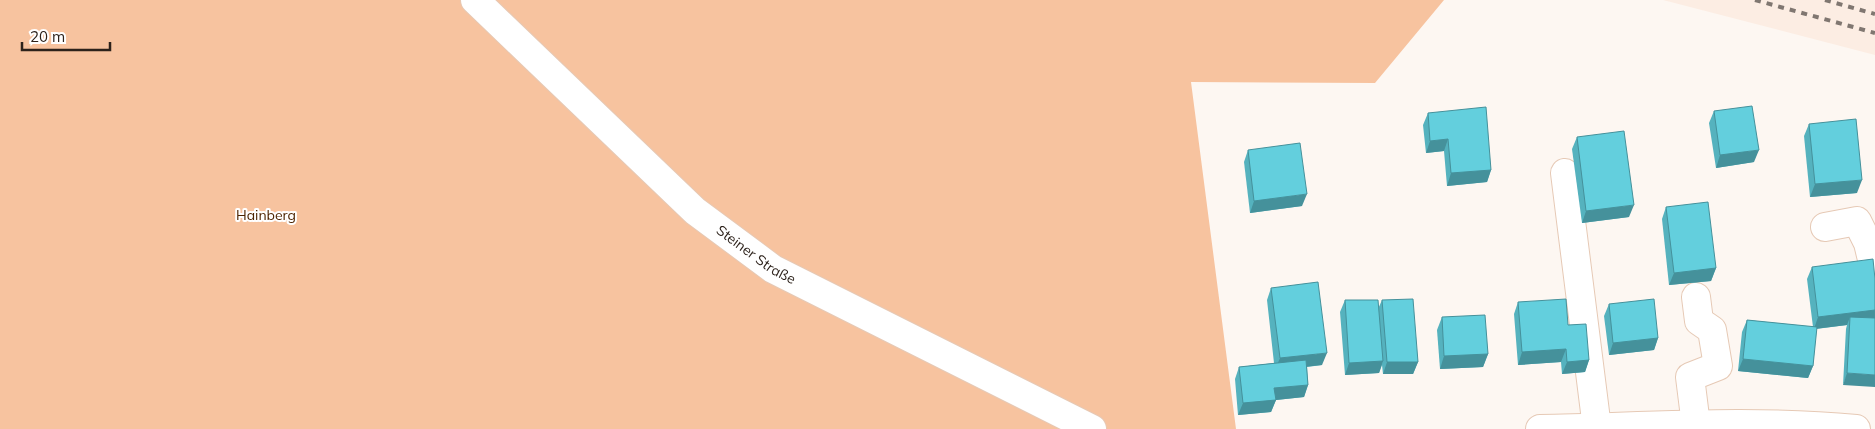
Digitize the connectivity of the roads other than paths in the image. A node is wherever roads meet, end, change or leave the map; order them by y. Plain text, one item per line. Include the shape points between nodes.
1 (475, 0) edge
2 (1565, 173) dead end
3 (1825, 227) dead end
4 (1875, 272) edge
5 (1696, 297) dead end
6 (1696, 425) junction
7 (1597, 428) junction
8 (1092, 429) edge
9 (1540, 429) edge
10 (1856, 429) edge

1 - 8 street, Steiner Straße via 695,211 773,269
2 - 7 street
3 - 4 street via 1858,221 1868,243
5 - 6 street via 1699,321 1712,330 1718,366 1690,377
6 - 7 street
6 - 10 street via 1758,424
7 - 9 street

